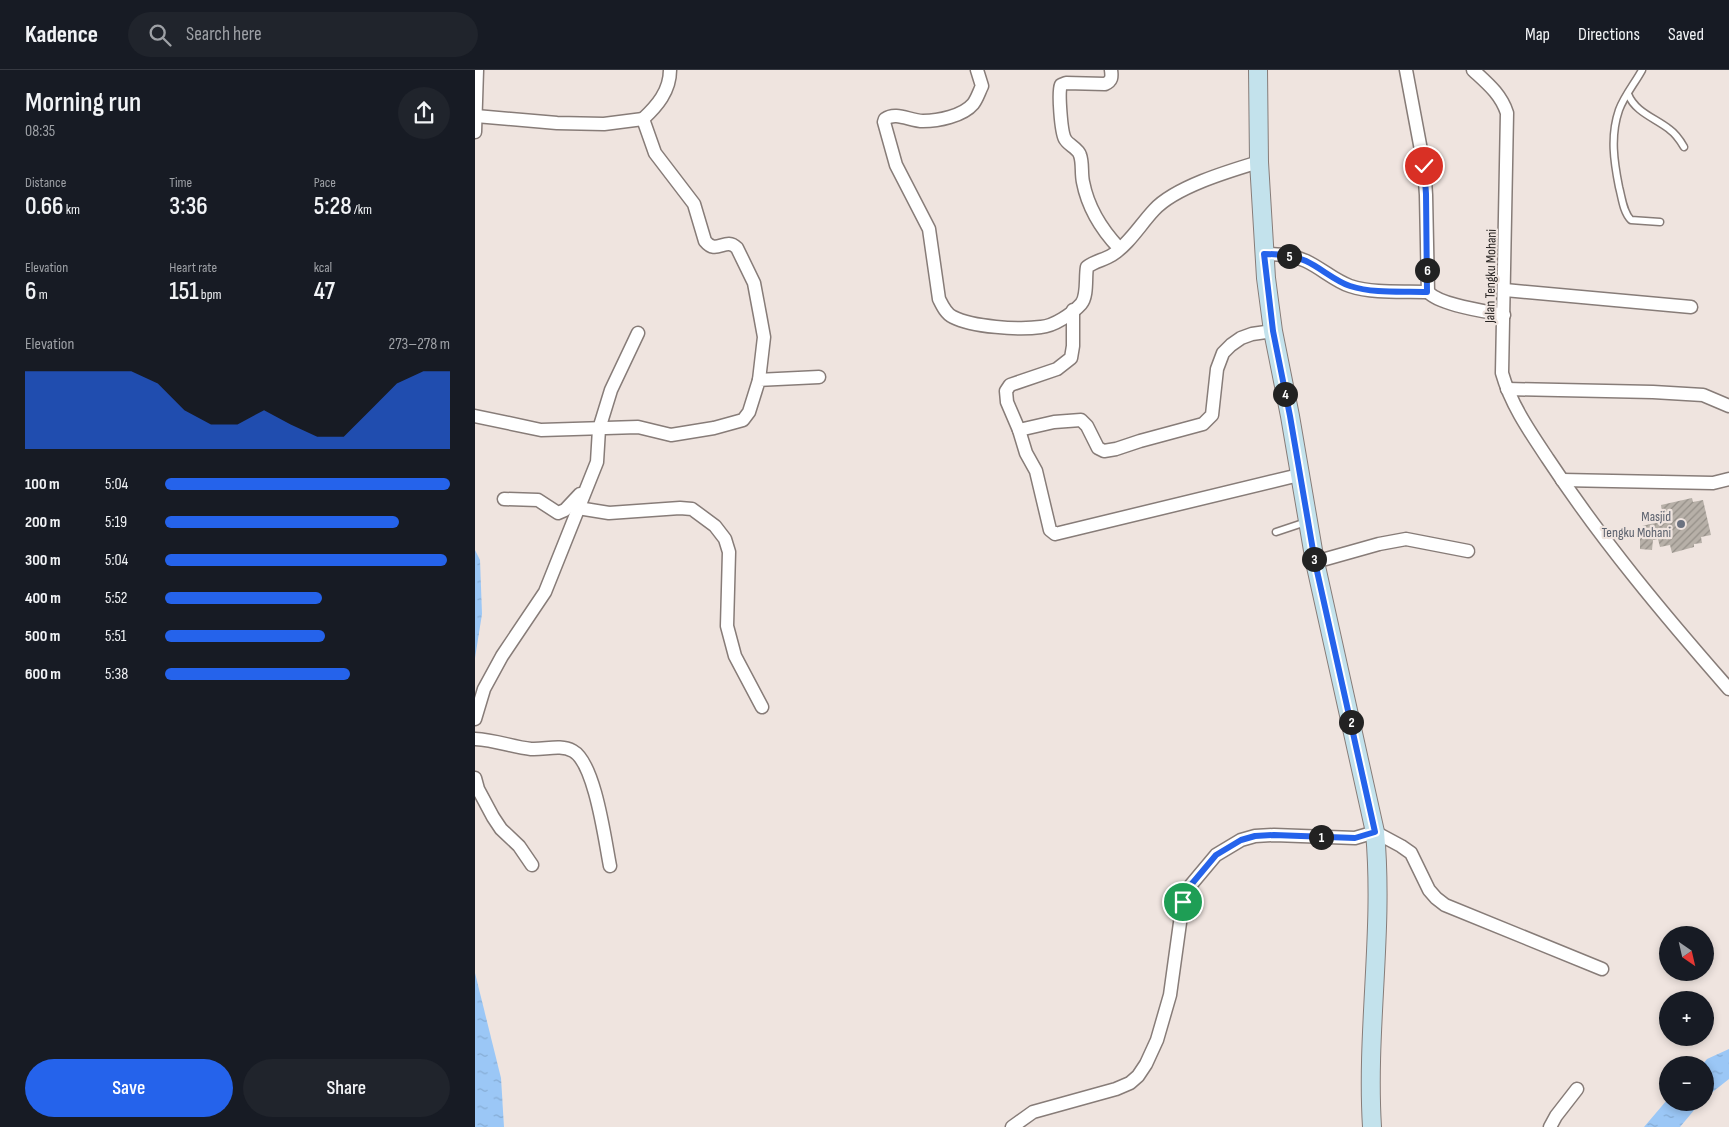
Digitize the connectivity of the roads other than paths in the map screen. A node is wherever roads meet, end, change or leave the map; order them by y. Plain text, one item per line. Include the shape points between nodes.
1 (477, 70) edge
2 (670, 70) edge
3 (977, 70) edge
4 (1111, 70) edge
5 (1259, 70) edge
6 (1406, 70) edge
7 (1473, 70) edge
8 (1642, 70) edge
9 (1628, 94) junction
10 (476, 116) edge
11 (643, 119) junction
12 (475, 132) edge
13 (1684, 147) dead end
14 (1259, 162) junction
15 (1660, 222) dead end
16 (1119, 248) junction
17 (1264, 254) junction
18 (1505, 290) junction
19 (1427, 292) junction
20 (1691, 306) dead end
21 (1073, 310) junction
22 (1504, 315) junction
23 (1273, 331) junction
24 (638, 333) dead end
25 (819, 377) dead end
26 (759, 380) junction
27 (1507, 389) junction
28 (1729, 406) edge
29 (475, 416) edge
30 (599, 429) junction
31 (1019, 430) junction
32 (1299, 475) junction
33 (1729, 478) edge
34 (1562, 480) junction
35 (586, 489) junction
36 (504, 499) dead end
37 (578, 508) junction
38 (1307, 521) junction
39 (1276, 532) dead end
40 (1468, 552) dead end
41 (1315, 562) junction
42 (1729, 689) edge
43 (762, 707) dead end
44 (475, 719) edge
45 (475, 739) edge
46 (475, 778) edge
47 (1375, 832) junction
48 (532, 865) dead end
49 (610, 866) dead end
50 (1603, 969) dead end
51 (1577, 1089) dead end
52 (1012, 1127) edge
53 (1372, 1127) edge
54 (1550, 1127) edge

1 - 10 street
2 - 11 street via 661,101
3 - 21 street via 982,86 973,105 961,112 923,121 893,115 884,122 896,165 929,229 939,299 952,317 988,327 1042,327
4 - 16 street via 1112,78 1105,84 1066,83 1059,89 1064,137 1079,152 1083,182 1096,220
5 - 14 street
6 - 19 street via 1424,166
7 - 18 street, Jalan Tengku Mohani via 1497,93 1507,112
8 - 9 lane
9 - 13 lane via 1631,103 1668,128
9 - 15 lane via 1619,109 1613,145 1625,209 1631,220
10 - 11 street via 604,124
10 - 12 street
11 - 26 street via 655,153 694,204 705,241 715,248 733,244 754,283 763,337
14 - 16 street via 1211,178 1177,194 1155,209
14 - 17 street
16 - 21 street via 1111,256 1087,267 1084,297
17 - 19 street via 1305,261 1348,285 1371,291
17 - 23 street
18 - 20 street
18 - 22 street, Jalan Tengku Mohani
19 - 22 street via 1445,302
21 - 31 street via 1071,358 1057,369 1010,385 1006,391 1007,402
22 - 27 street, Jalan Tengku Mohani via 1502,373
23 - 31 street via 1241,338 1223,353 1217,369 1212,415 1203,424 1104,451 1098,448 1081,420
23 - 32 street
24 - 30 street via 611,390
25 - 26 street
26 - 30 street via 749,412 737,422 671,435 638,427
27 - 28 street via 1703,395
27 - 34 street, Jalan Tengku Mohani via 1516,410
29 - 30 street via 541,430
30 - 35 street via 597,462
31 - 32 street via 1036,471 1050,530 1055,534
32 - 38 street
33 - 34 street via 1713,483
34 - 42 street, Jalan Tengku Mohani via 1662,612
35 - 36 street via 558,513 538,500
35 - 37 street
37 - 43 street via 609,513 692,509 715,526 725,539 729,552 727,626 735,656
37 - 44 street via 545,592 502,656 484,689
38 - 39 lane
38 - 41 street
40 - 41 street via 1406,539
41 - 47 street
45 - 49 street via 532,749 573,751 584,763 597,798
46 - 48 street via 493,818
47 - 50 street via 1411,853 1429,890 1445,905
47 - 52 street via 1355,838 1255,836 1241,840 1216,855 1190,886 1183,902 1170,996 1157,1040 1139,1076 1116,1089 1033,1112
47 - 53 street via 1379,913
51 - 54 street

